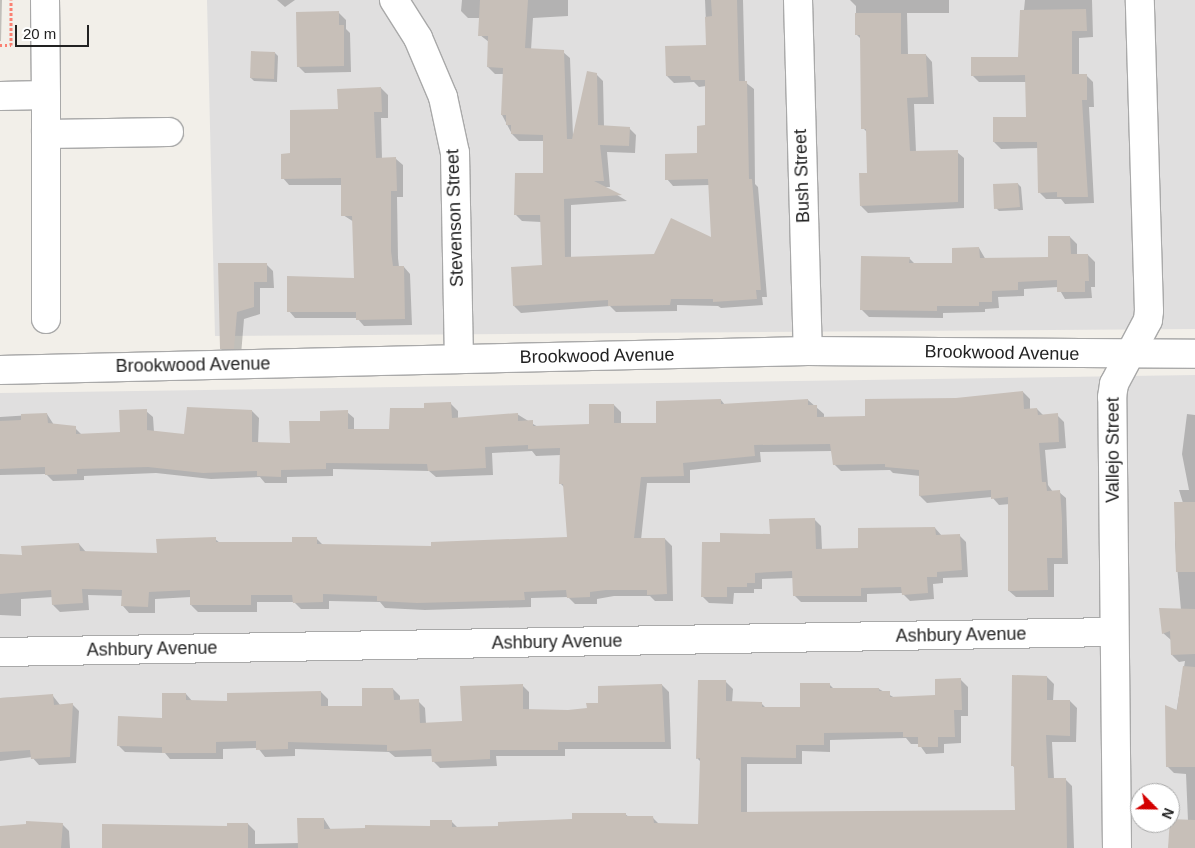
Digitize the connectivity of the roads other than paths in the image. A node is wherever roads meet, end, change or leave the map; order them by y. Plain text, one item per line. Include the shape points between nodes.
1 (46, 0) edge
2 (394, 0) edge
3 (798, 0) edge
4 (1140, 0) edge
5 (46, 95) junction
6 (0, 96) edge
7 (169, 132) dead end
8 (46, 134) junction
9 (46, 319) dead end
10 (808, 352) junction
11 (1195, 354) edge
12 (1130, 355) junction
13 (459, 358) junction
14 (0, 370) edge
15 (1113, 632) junction
16 (0, 652) edge
17 (1117, 848) edge

1 - 5 street
2 - 13 street, Stevenson Street via 418,38 443,97 455,153
3 - 10 street, Bush Street
4 - 12 street, Vallejo Street via 1149,311 1148,320
5 - 6 street
5 - 8 street
7 - 8 street
8 - 9 street
10 - 12 street, Brookwood Avenue
10 - 13 street, Brookwood Avenue
11 - 12 street, Brookwood Avenue
12 - 15 street, Vallejo Street via 1114,384 1112,397
13 - 14 street, Brookwood Avenue
15 - 16 street, Ashbury Avenue
15 - 17 street, Vallejo Street

